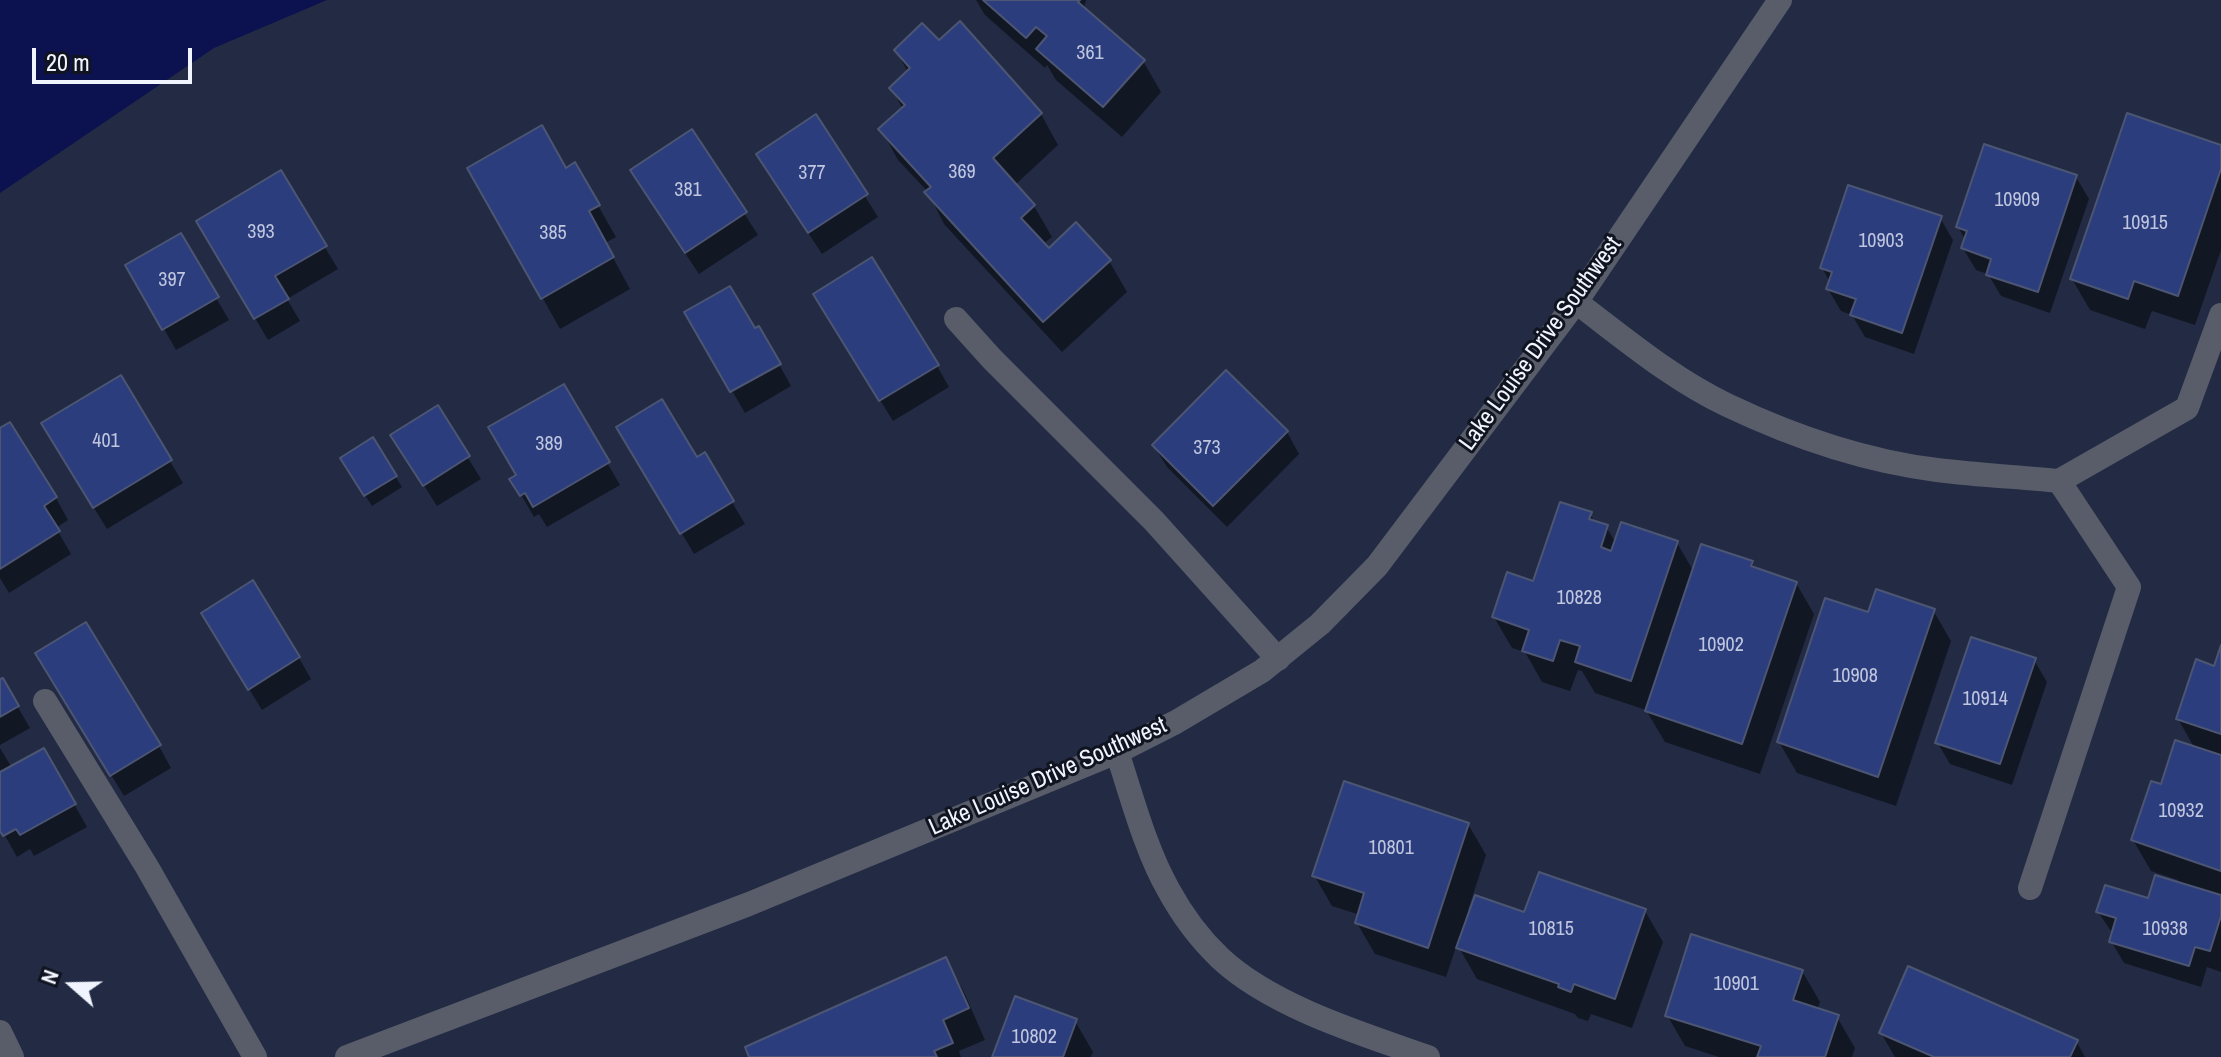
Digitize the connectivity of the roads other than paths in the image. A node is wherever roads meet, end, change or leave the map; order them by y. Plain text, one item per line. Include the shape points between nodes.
1 (1780, 0) edge
2 (1576, 302) junction
3 (2221, 315) edge
4 (956, 319) dead end
5 (2059, 481) junction
6 (1278, 659) junction
7 (45, 701) dead end
8 (1117, 752) junction
9 (2030, 888) dead end
10 (0, 1032) edge
11 (12, 1057) edge
12 (255, 1057) edge
13 (347, 1057) edge
14 (1428, 1057) edge

1 - 2 street, Lake Louise Drive Southwest
2 - 5 street via 1725,404 1824,444 1935,470
2 - 6 street, Lake Louise Drive Southwest via 1377,566
3 - 5 street via 2187,408
4 - 6 street via 1154,521
5 - 9 street via 2129,587
6 - 8 street, Lake Louise Drive Southwest
7 - 12 street
8 - 13 street, Lake Louise Drive Southwest via 749,904
8 - 14 street via 1168,889 1220,958 1257,985 1326,1021
10 - 11 street

